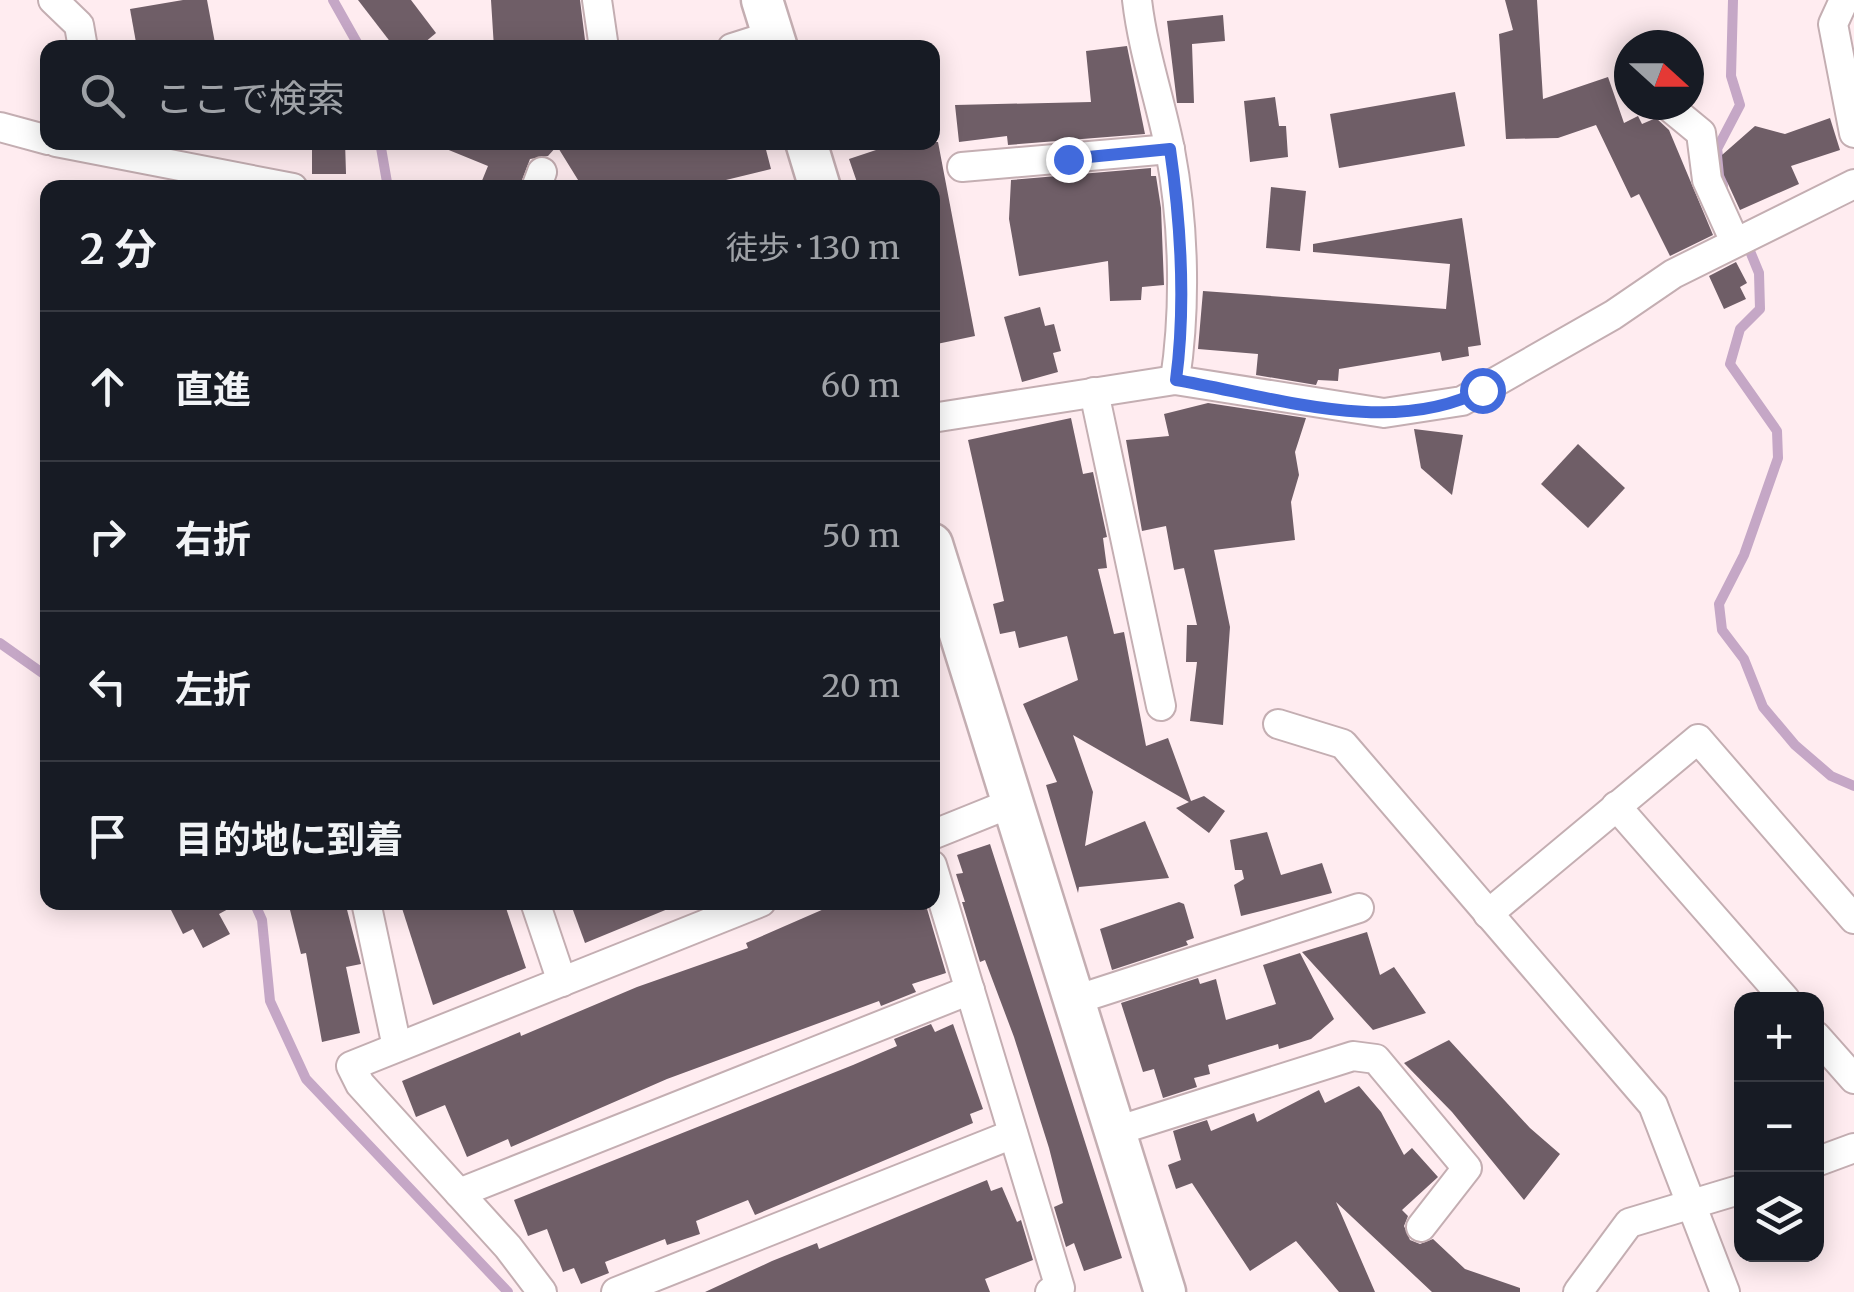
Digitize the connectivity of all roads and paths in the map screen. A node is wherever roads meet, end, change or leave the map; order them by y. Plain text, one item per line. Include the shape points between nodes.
1 (53, 0) edge
2 (597, 0) edge
3 (1137, 0) edge
4 (1844, 0) edge
5 (770, 28) edge
6 (81, 40) edge
7 (603, 40) edge
8 (747, 40) edge
9 (1685, 120) edge
10 (0, 127) edge
11 (1854, 133) edge
12 (40, 137) edge
13 (1170, 149) junction
14 (94, 150) edge
15 (808, 150) edge
16 (962, 167) dead end
17 (237, 180) edge
18 (818, 180) edge
19 (1854, 184) edge
20 (1747, 235) junction
21 (1176, 380) junction
22 (1094, 392) junction
23 (940, 417) edge
24 (940, 569) edge
25 (1162, 706) dead end
26 (1278, 724) dead end
27 (1014, 802) junction
28 (1616, 806) junction
29 (940, 831) edge
30 (940, 891) edge
31 (1359, 908) dead end
32 (368, 910) edge
33 (539, 910) edge
34 (741, 910) edge
35 (1488, 914) junction
36 (1854, 919) edge
37 (562, 982) junction
38 (970, 990) junction
39 (1778, 992) edge
40 (1075, 1000) junction
41 (1824, 1045) edge
42 (398, 1048) junction
43 (1854, 1079) edge
44 (1116, 1131) junction
45 (1013, 1134) junction
46 (1854, 1148) edge
47 (1824, 1159) edge
48 (1734, 1191) edge
49 (459, 1192) junction
50 (1695, 1205) junction
51 (1421, 1227) dead end
52 (542, 1292) edge
53 (616, 1292) edge
54 (1050, 1292) edge
55 (1165, 1292) edge
56 (1578, 1292) edge
57 (1726, 1292) edge

1 - 6 street via 80,25
2 - 7 street
3 - 13 street via 1146,64
4 - 11 street via 1833,24
5 - 8 street
9 - 20 street via 1701,133 1707,180
10 - 12 street
13 - 16 street
13 - 21 street via 1180,256
14 - 17 street
15 - 18 street
19 - 20 street
20 - 21 street via 1462,401 1384,413
21 - 22 street
22 - 23 street
22 - 25 street
24 - 27 street
26 - 35 street via 1343,744
27 - 29 street
27 - 40 street
28 - 35 street
28 - 36 street via 1698,739
28 - 39 street
30 - 38 street
31 - 40 street
32 - 42 street
33 - 37 street
34 - 37 street
35 - 50 street via 1652,1105
37 - 42 street
38 - 45 street
38 - 49 street
40 - 44 street
41 - 43 street
42 - 49 street via 351,1066
44 - 51 street via 1352,1056 1376,1059 1466,1168
44 - 55 street
45 - 53 street
45 - 54 street via 1060,1288
46 - 47 street
48 - 50 street
49 - 52 street
50 - 56 street via 1629,1223
50 - 57 street

